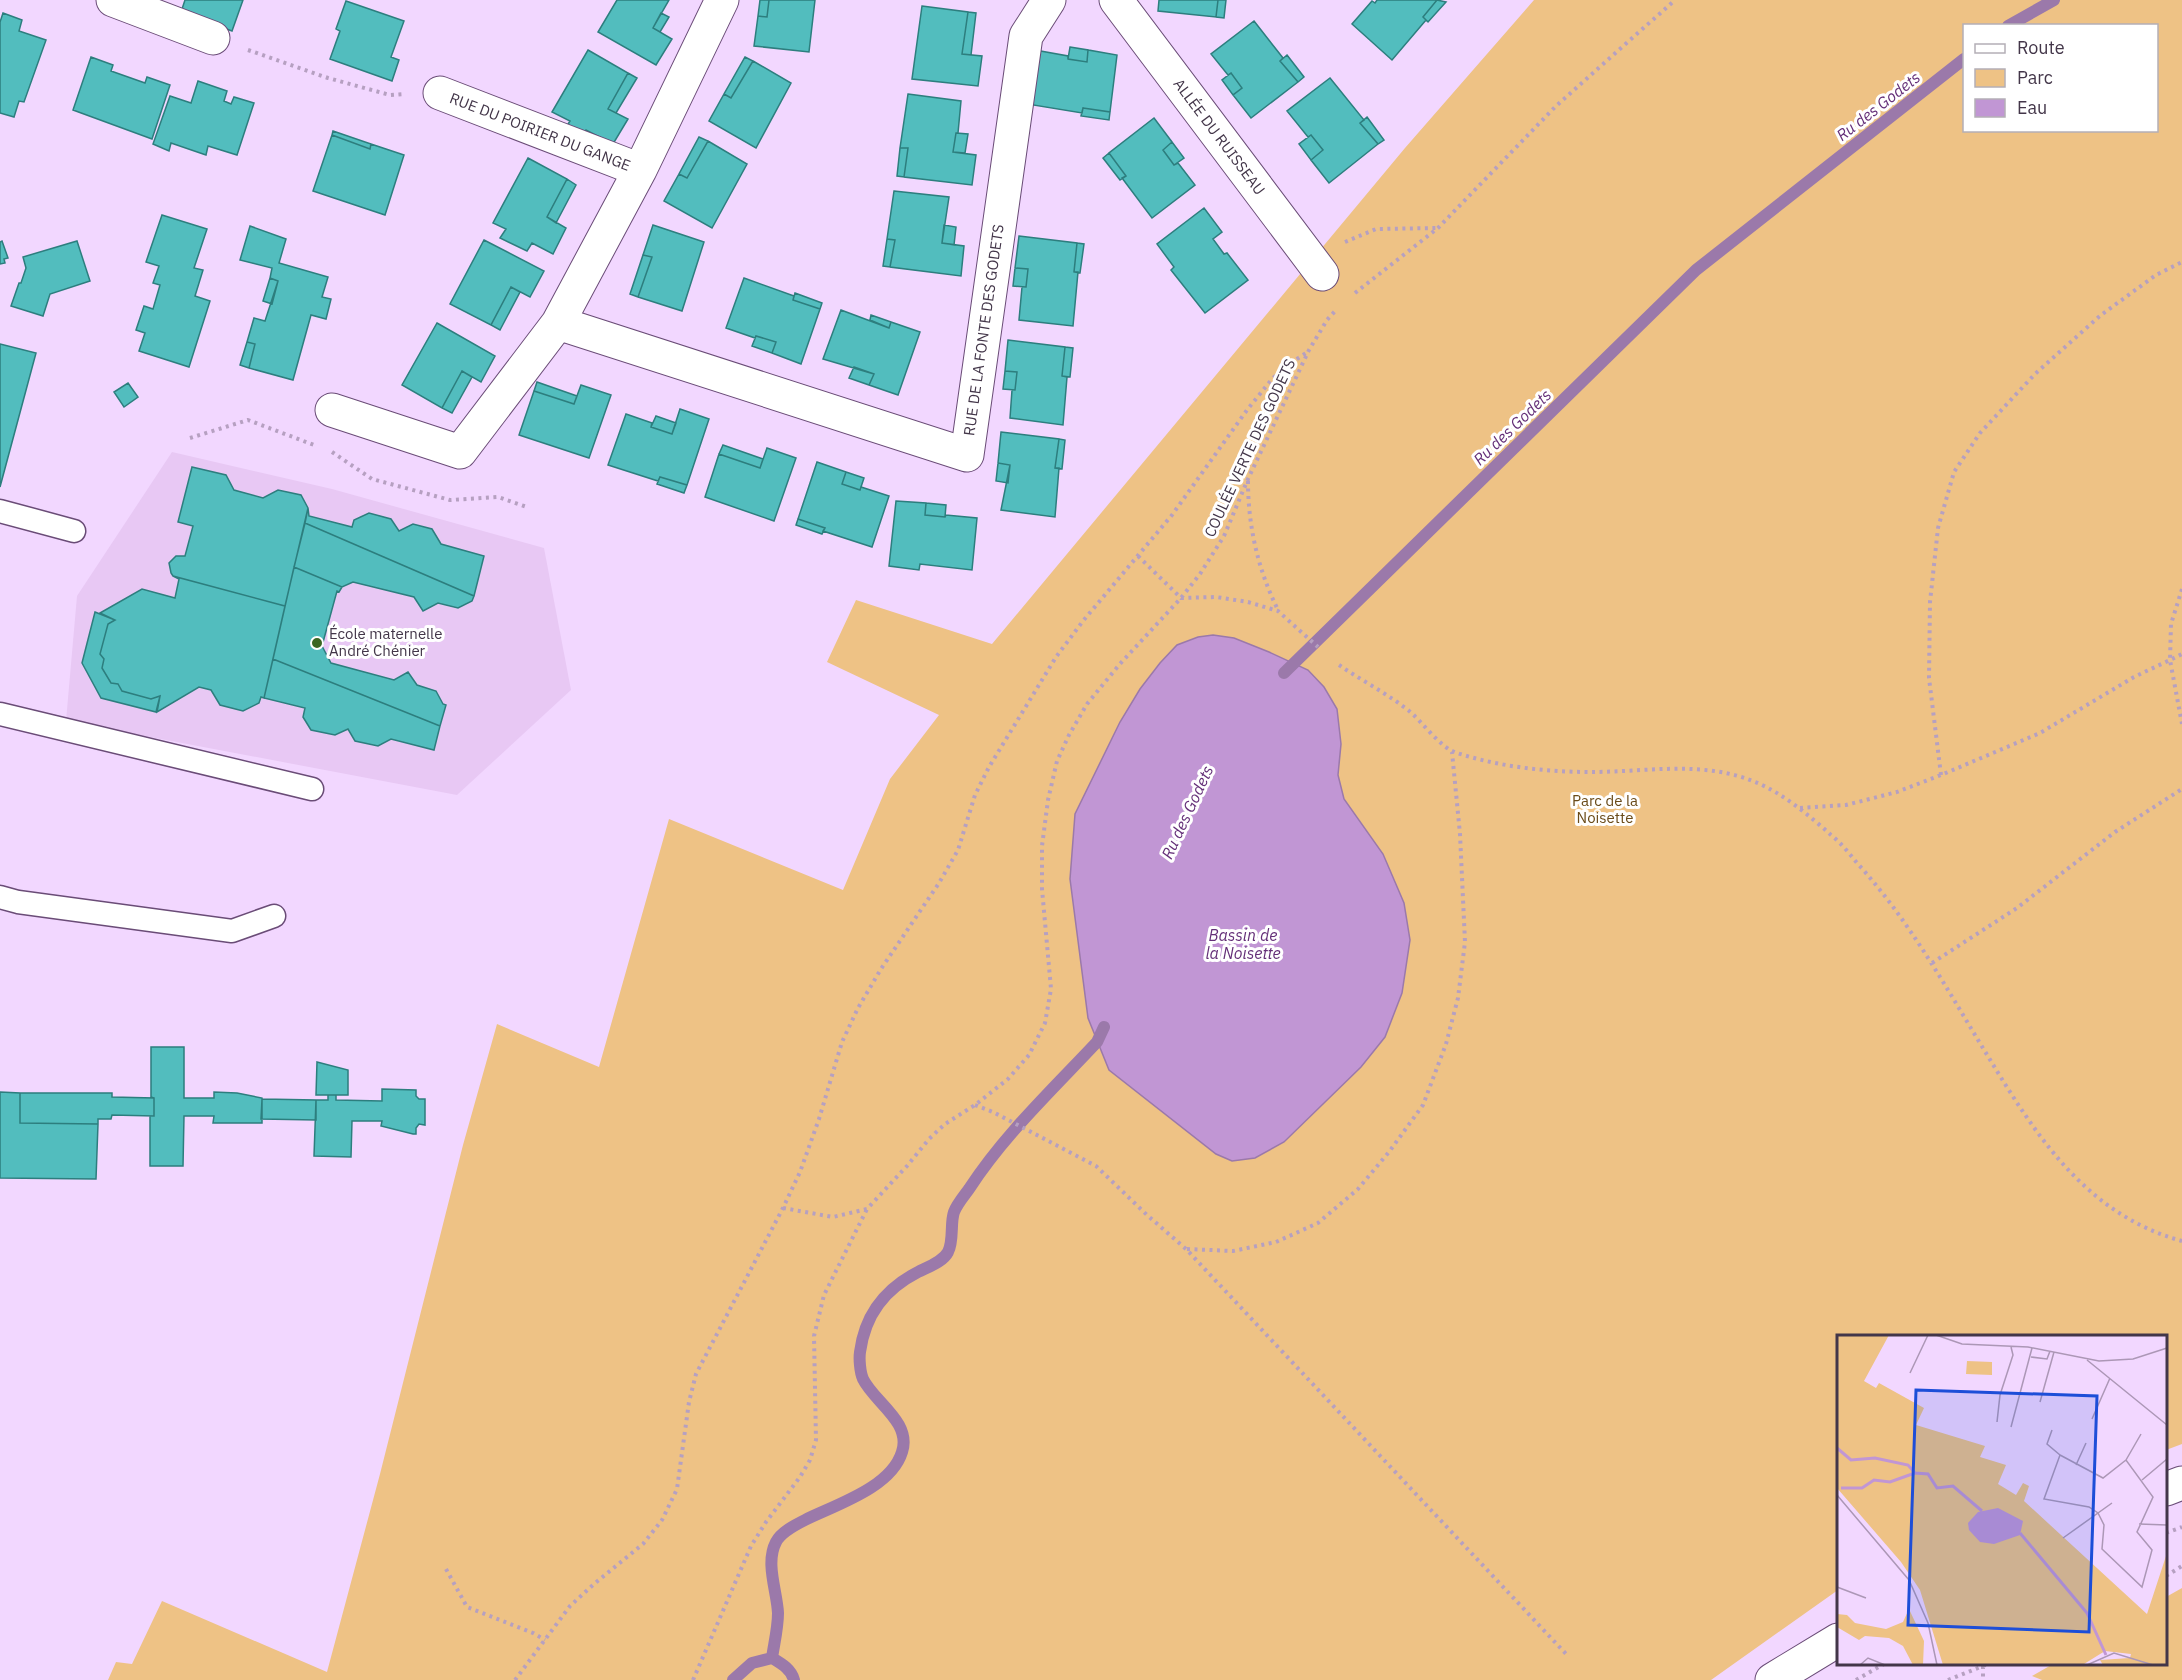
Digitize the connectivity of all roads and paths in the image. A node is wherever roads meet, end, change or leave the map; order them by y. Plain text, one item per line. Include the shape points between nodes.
1 (113, 0) edge
2 (722, 0) edge
3 (1049, 0) edge
4 (1116, 0) edge
5 (1675, 0) edge
6 (213, 38) joint
7 (440, 93) joint
8 (640, 170) junction
9 (1438, 228) junction
10 (2182, 262) edge
11 (1316, 266) joint
12 (1352, 296) dead end
13 (1338, 308) dead end
14 (558, 323) junction
15 (1309, 350) junction
16 (332, 410) dead end
17 (190, 438) dead end
18 (1248, 479) junction
19 (527, 507) dead end
20 (0, 511) edge
21 (74, 531) dead end
22 (1138, 556) junction
23 (2182, 590) edge
24 (1181, 598) junction
25 (1278, 611) junction
26 (1318, 647) dead end
27 (2182, 654) edge
28 (2170, 660) junction
29 (1339, 665) dead end
30 (0, 714) edge
31 (2182, 724) edge
32 (1452, 752) junction
33 (1941, 775) junction
34 (312, 789) dead end
35 (2182, 789) edge
36 (1799, 808) junction
37 (0, 897) edge
38 (274, 916) dead end
39 (1932, 963) junction
40 (975, 1106) junction
41 (783, 1208) junction
42 (867, 1209) junction
43 (2182, 1241) edge
44 (1186, 1249) junction
45 (2182, 1483) edge
46 (2167, 1489) edge
47 (2182, 1527) edge
48 (2167, 1533) edge
49 (2182, 1566) edge
50 (446, 1569) dead end
51 (2167, 1575) edge
52 (545, 1640) junction
53 (1837, 1641) edge
54 (1567, 1655) dead end
55 (1882, 1665) edge
56 (1983, 1666) joint
57 (515, 1680) edge
58 (693, 1680) edge
59 (1772, 1680) edge
60 (1857, 1680) edge
61 (1948, 1680) edge
62 (1983, 1680) edge

1 - 6 street
2 - 8 street
3 - 14 street, RUE DE LA FONTE DES GODETS via 1026,36 967,455
4 - 11 street, ALLÉE DU RUISSEAU
5 - 9 path via 1556,106
6 - 7 path via 390,95
7 - 8 street, RUE DU POIRIER DU GANGE
8 - 14 street
9 - 11 path via 1376,229
9 - 12 path
10 - 33 path via 2156,274 2101,315 2035,374 1980,434 1954,472 1938,528 1930,602 1929,678
13 - 15 path, COULÉE VERTE DES GODETS
14 - 16 street via 460,452
15 - 18 path, COULÉE VERTE DES GODETS
15 - 22 path via 1272,379
17 - 19 path via 248,420 332,452 372,479 450,500 498,497
18 - 24 path, COULÉE VERTE DES GODETS via 1224,536
18 - 25 path via 1252,534
20 - 21 lane
22 - 24 path
22 - 41 path via 1056,657 989,766 975,795 958,850 881,969 842,1042 819,1119
23 - 28 path via 2171,624
24 - 25 path via 1216,597
24 - 40 path, COULÉE VERTE DES GODETS via 1087,704 1057,761 1042,846 1052,989 1044,1023 1029,1055 1008,1079
25 - 26 path
27 - 28 path
28 - 31 path
28 - 33 path via 2040,733
29 - 32 path via 1407,710
30 - 34 lane
32 - 36 path via 1503,766 1544,771 1720,771 1756,782
32 - 44 path via 1465,942 1455,1010 1423,1105 1358,1189 1318,1223 1276,1242 1233,1251
33 - 36 path via 1846,805
35 - 39 path via 2115,832 2017,908
36 - 39 path via 1833,836 1872,879
37 - 38 lane via 232,930
39 - 43 path via 2022,1113 2057,1159 2095,1196 2128,1219 2156,1234
40 - 42 path, COULÉE VERTE DES GODETS via 960,1113 929,1139
40 - 44 path via 1096,1166
41 - 42 path via 833,1216
41 - 52 path via 696,1374 677,1488 662,1520 643,1544 570,1606
42 - 58 path, COULÉE VERTE DES GODETS via 824,1295 814,1336 816,1440 810,1461 751,1546
44 - 54 path
45 - 46 street
47 - 48 path
49 - 51 path
50 - 52 path via 467,1607
52 - 57 path
53 - 59 street
55 - 60 path
56 - 61 path
56 - 62 path

